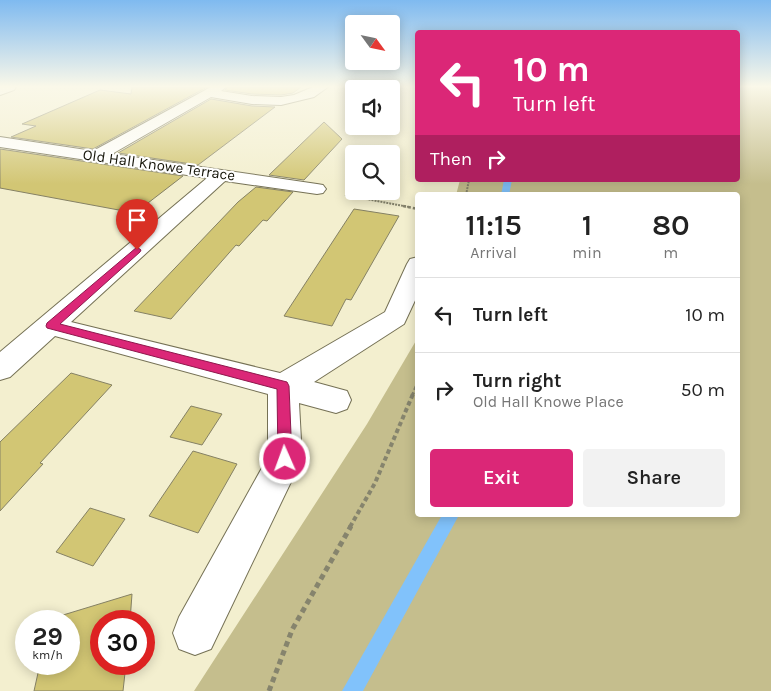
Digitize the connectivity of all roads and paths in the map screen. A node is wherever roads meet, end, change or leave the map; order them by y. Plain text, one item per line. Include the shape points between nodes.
1 (162, 119) edge
2 (5, 145) edge
3 (98, 155) junction
4 (222, 174) junction
5 (317, 189) joint
6 (415, 208) edge
7 (415, 271) edge
8 (51, 326) junction
9 (0, 370) edge
10 (283, 386) junction
11 (415, 389) edge
12 (336, 400) dead end
13 (195, 632) dead end
14 (269, 691) edge

1 - 3 street
2 - 3 street, Old Hall Knowe Terrace
3 - 4 street, Old Hall Knowe Terrace
4 - 5 street, Old Hall Knowe Terrace via 299,179
4 - 8 street
5 - 6 path
7 - 10 street via 395,318
8 - 9 street
8 - 10 street
10 - 12 street
10 - 13 street via 285,459
11 - 14 path via 374,483 292,630

